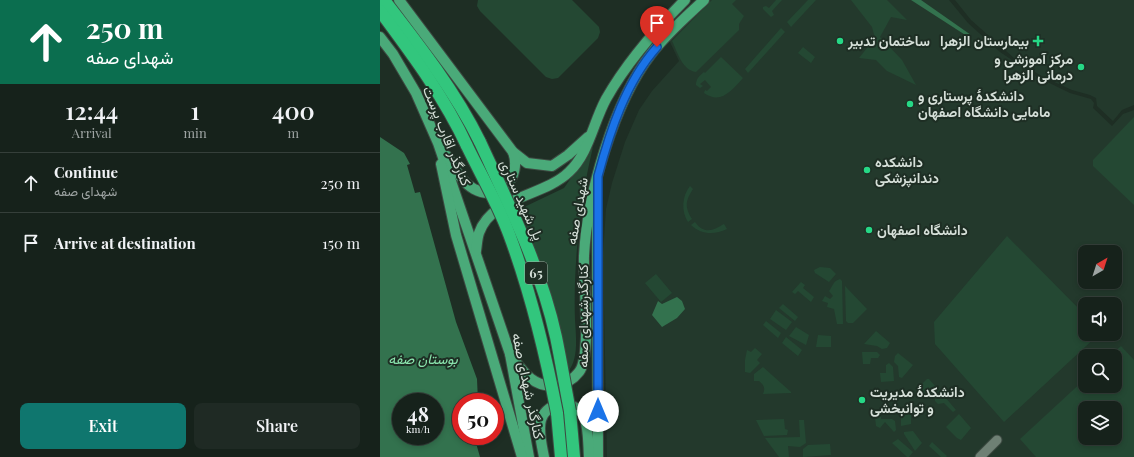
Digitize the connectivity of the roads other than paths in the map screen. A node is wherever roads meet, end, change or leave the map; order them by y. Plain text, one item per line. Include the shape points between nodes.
1 (384, 0) edge
2 (399, 0) edge
3 (685, 0) edge
4 (704, 0) edge
5 (380, 11) edge
6 (380, 37) edge
7 (591, 134) junction
8 (438, 142) junction
9 (513, 152) junction
10 (598, 176) junction
11 (475, 252) junction
12 (510, 354) junction
13 (997, 440) dead end
14 (522, 457) edge
15 (529, 457) edge
16 (544, 457) edge
17 (561, 457) edge
18 (574, 457) edge
19 (589, 457) edge
20 (598, 457) edge
21 (980, 457) edge

1 - 18 highway, پل شهید ستاری / 65, bridge via 414,38 468,117 520,228 556,336 570,411
2 - 9 main road
3 - 7 main road, شهدای صفه via 653,32 628,64 605,101
4 - 10 main road, شهدای صفه via 663,40 642,67 607,140
5 - 17 highway, پل شهید ستاری / 65, bridge via 456,121 509,232 542,338 557,413
6 - 8 main road, کنارگذر اقارب پرست via 416,93
7 - 9 main road via 552,166 527,163
7 - 11 main road, شهدای صفه via 582,157 558,182 507,202 486,220 479,232
8 - 9 main road via 463,181 482,192 496,191 512,179 516,165
8 - 11 main road, کنارگذر اقارب پرست
8 - 14 main road via 442,175 456,235
10 - 12 main road, شهدای صفه via 585,239 586,343 580,371 571,380 561,384 539,385 523,372
10 - 20 main road, کنارگذرشهدای صفه
11 - 12 main road, کنارگذر شهدای صفه
12 - 15 main road, کنارگذر شهدای صفه
13 - 21 street
16 - 19 main road via 540,428 543,417 550,408 566,404 577,408 584,417

